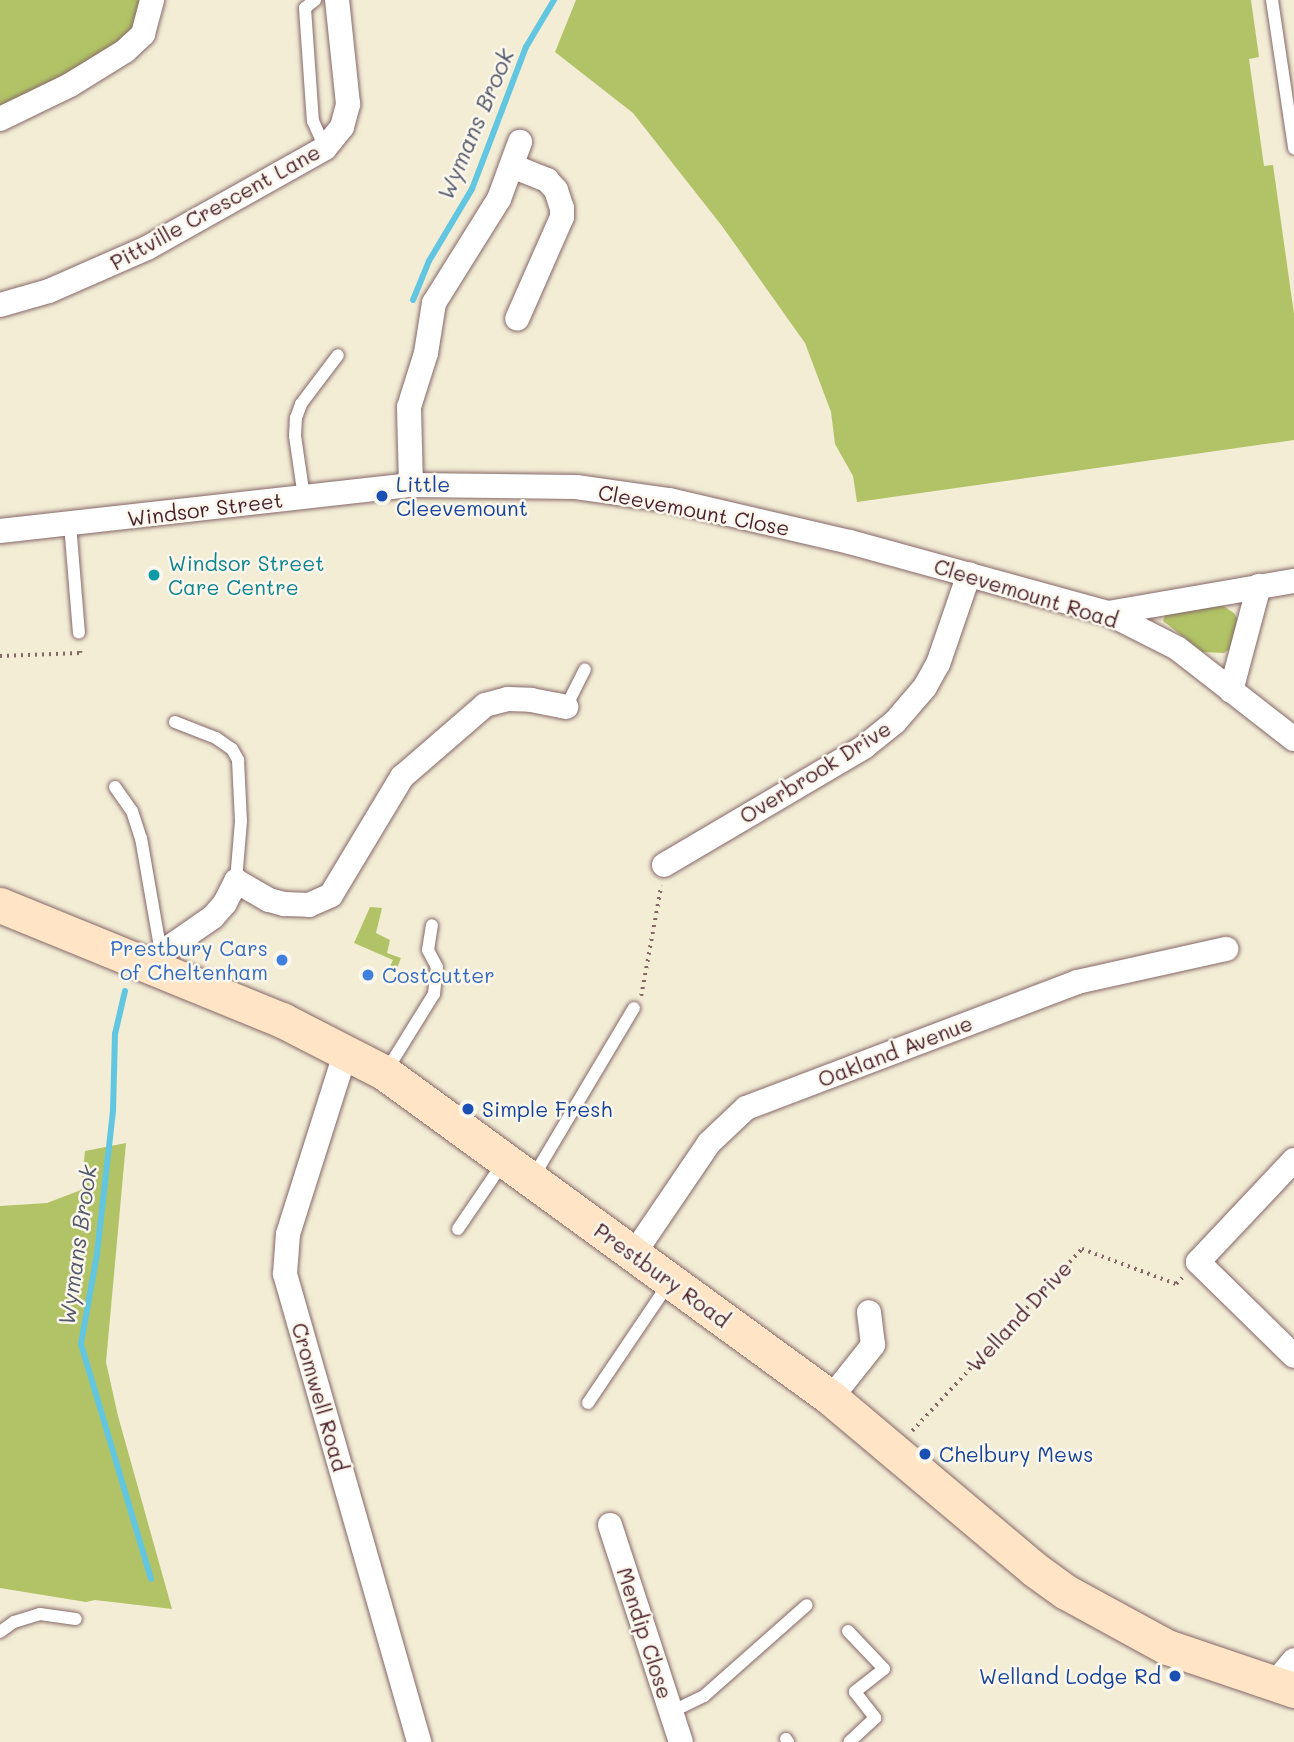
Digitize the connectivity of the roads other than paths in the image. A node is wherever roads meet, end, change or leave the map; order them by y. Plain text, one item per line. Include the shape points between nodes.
1 (152, 0) edge
2 (315, 0) edge
3 (337, 0) edge
4 (1272, 0) edge
5 (0, 119) edge
6 (520, 142) dead end
7 (325, 148) junction
8 (1294, 148) edge
9 (512, 166) junction
10 (0, 305) edge
11 (517, 319) dead end
12 (338, 355) dead end
13 (411, 485) junction
14 (304, 497) junction
15 (70, 524) junction
16 (0, 531) edge
17 (850, 542) joint
18 (969, 574) junction
19 (1294, 581) edge
20 (1259, 586) junction
21 (1108, 612) junction
22 (79, 633) road end
23 (585, 669) dead end
24 (1231, 691) junction
25 (566, 707) joint
26 (175, 722) dead end
27 (1294, 739) edge
28 (115, 787) dead end
29 (664, 865) road end
30 (236, 881) junction
31 (0, 905) edge
32 (432, 925) dead end
33 (1226, 949) dead end
34 (158, 961) junction
35 (634, 1008) road end
36 (346, 1051) junction
37 (385, 1073) junction
38 (1294, 1160) edge
39 (519, 1170) junction
40 (458, 1229) dead end
41 (634, 1255) junction
42 (670, 1283) junction
43 (869, 1312) dead end
44 (1294, 1356) edge
45 (831, 1398) junction
46 (588, 1403) dead end
47 (610, 1525) dead end
48 (807, 1605) dead end
49 (76, 1619) dead end
50 (848, 1631) dead end
51 (0, 1632) edge
52 (1287, 1678) edge
53 (671, 1712) junction
54 (419, 1742) edge
55 (681, 1742) edge
56 (849, 1742) edge

1 - 5 street via 143,34 125,51 70,85
2 - 7 lane via 306,8 312,108
3 - 7 street, Pittville Crescent Lane via 348,104 342,127
4 - 8 lane
6 - 9 street
7 - 10 street, Pittville Crescent Lane via 147,248 49,291
9 - 11 street via 547,180 562,208
9 - 13 street via 480,234 434,303 426,353 409,407
12 - 14 lane via 301,404 296,418
13 - 14 street, Windsor Street
13 - 17 street, Cleevemount Close via 576,487 669,500
14 - 15 street, Windsor Street
15 - 16 street, Windsor Street
15 - 22 lane
17 - 18 street, Cleevemount Road
18 - 21 street, Cleevemount Road
18 - 29 street, Overbrook Drive via 939,664 895,722 864,747
19 - 20 street
20 - 21 street
20 - 24 street
21 - 24 street, Cleevemount Road via 1177,648
23 - 25 lane
24 - 27 street, Cleevemount Road
25 - 30 street via 508,699 485,705 465,720 402,777 337,889 325,900 284,904
26 - 30 lane via 216,738 232,749 238,760 241,821
28 - 34 lane via 132,811 141,838
30 - 34 street via 213,917
31 - 34 main road, Prestbury Road
32 - 37 lane via 428,950 437,967 434,994
33 - 41 street, Oakland Avenue via 1076,982 746,1108 709,1143
34 - 36 main road, Prestbury Road
35 - 39 lane
36 - 37 main road, Prestbury Road
36 - 54 street, Cromwell Road via 288,1234 285,1274
37 - 39 main road, Prestbury Road
38 - 44 street via 1198,1262
39 - 40 lane
39 - 41 main road, Prestbury Road
41 - 42 main road, Prestbury Road
42 - 45 main road, Prestbury Road
42 - 46 lane
43 - 45 street via 873,1345
45 - 52 main road, Prestbury Road via 1034,1569 1099,1612 1191,1657
47 - 53 street, Mendip Close
48 - 53 lane via 704,1696
49 - 51 lane via 40,1614 13,1622
50 - 56 lane via 884,1669 855,1692 875,1718
53 - 55 street, Mendip Close

